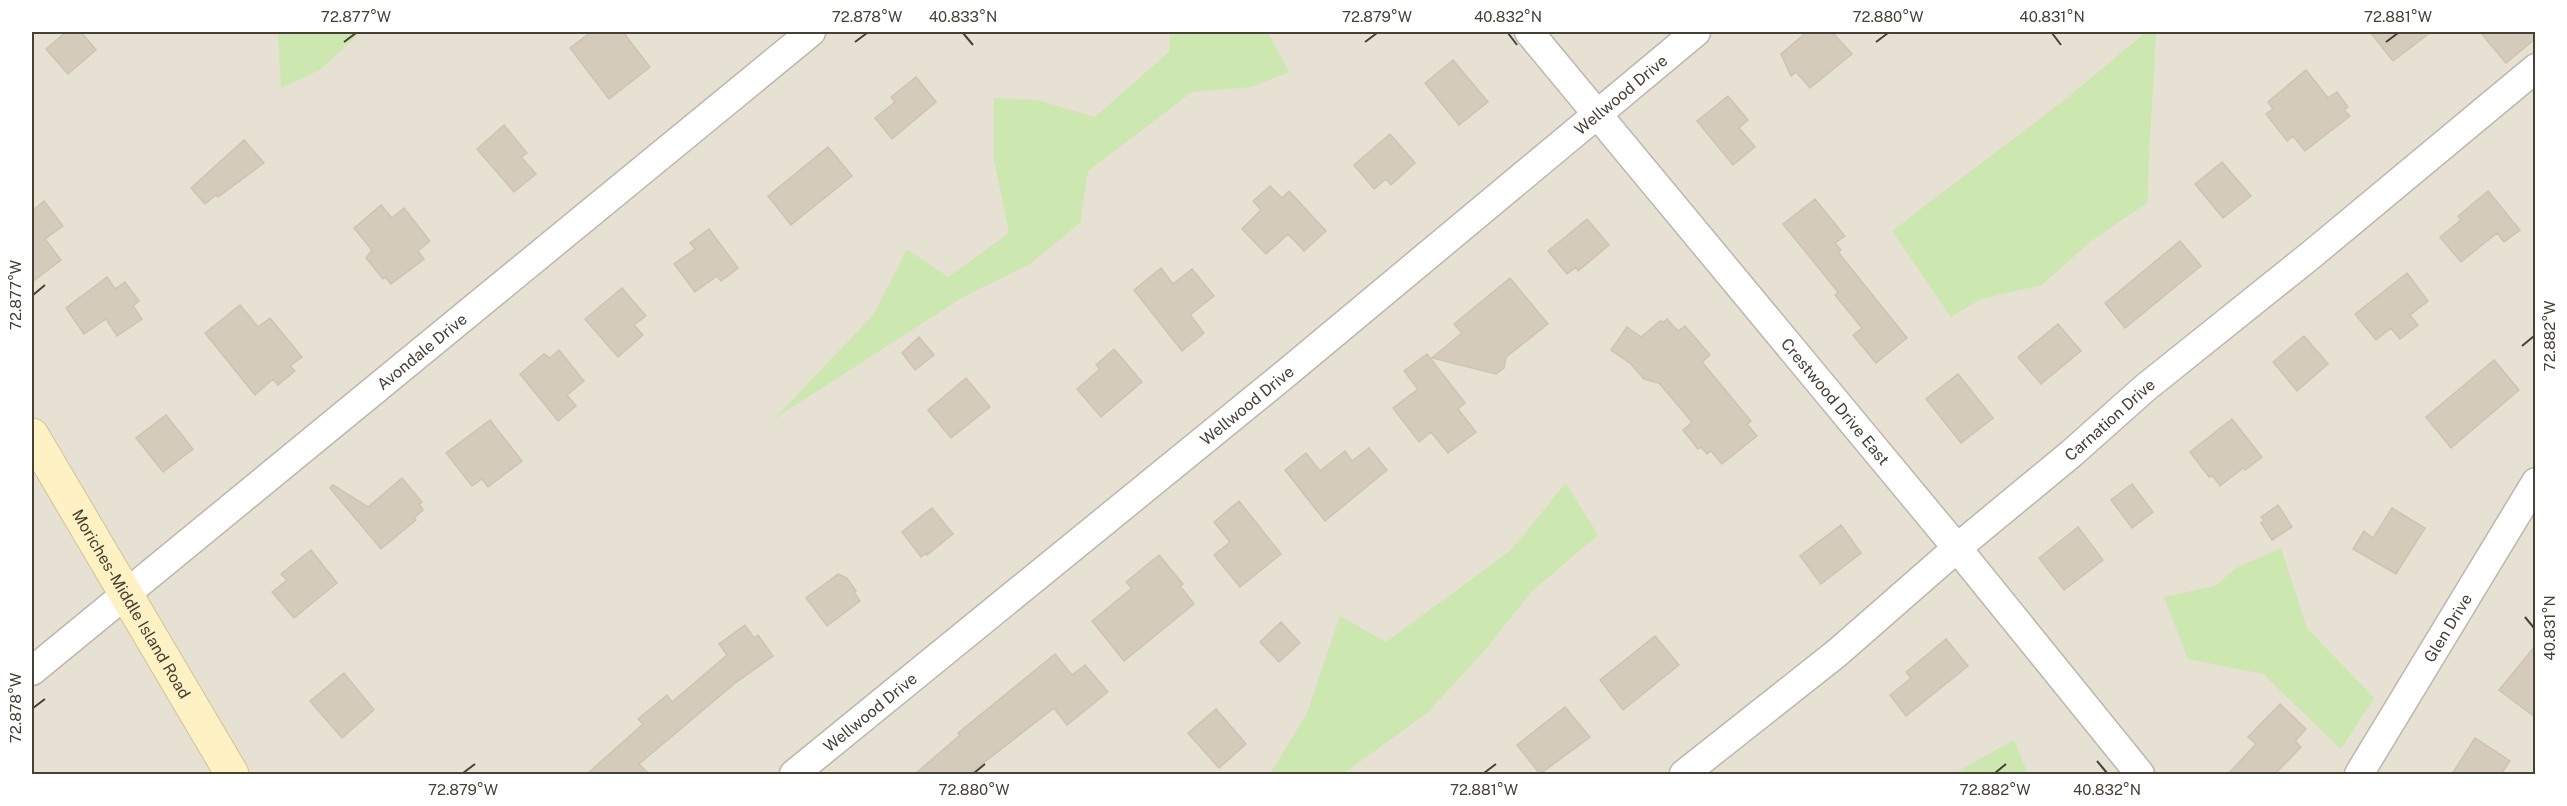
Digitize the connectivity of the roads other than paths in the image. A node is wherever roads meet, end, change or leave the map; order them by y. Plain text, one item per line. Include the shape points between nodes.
1 (811, 32) edge
2 (1529, 32) edge
3 (1696, 32) edge
4 (2535, 68) edge
5 (1596, 113) junction
6 (32, 435) edge
7 (2535, 482) edge
8 (1957, 548) junction
9 (126, 594) junction
10 (32, 671) edge
11 (232, 774) edge
12 (794, 774) edge
13 (1684, 774) edge
14 (2140, 774) edge
15 (2359, 774) edge

1 - 9 street, Avondale Drive
2 - 5 street, Crestwood Drive East
3 - 5 street, Wellwood Drive
4 - 8 street, Carnation Drive
5 - 8 street, Crestwood Drive East
5 - 12 street, Wellwood Drive via 1284,375
6 - 9 main road, Moriches-Middle Island Road
7 - 15 street, Glen Drive
8 - 13 street, Carnation Drive via 1837,652
8 - 14 street, Crestwood Drive East
9 - 10 street, Avondale Drive
9 - 11 main road, Moriches-Middle Island Road

